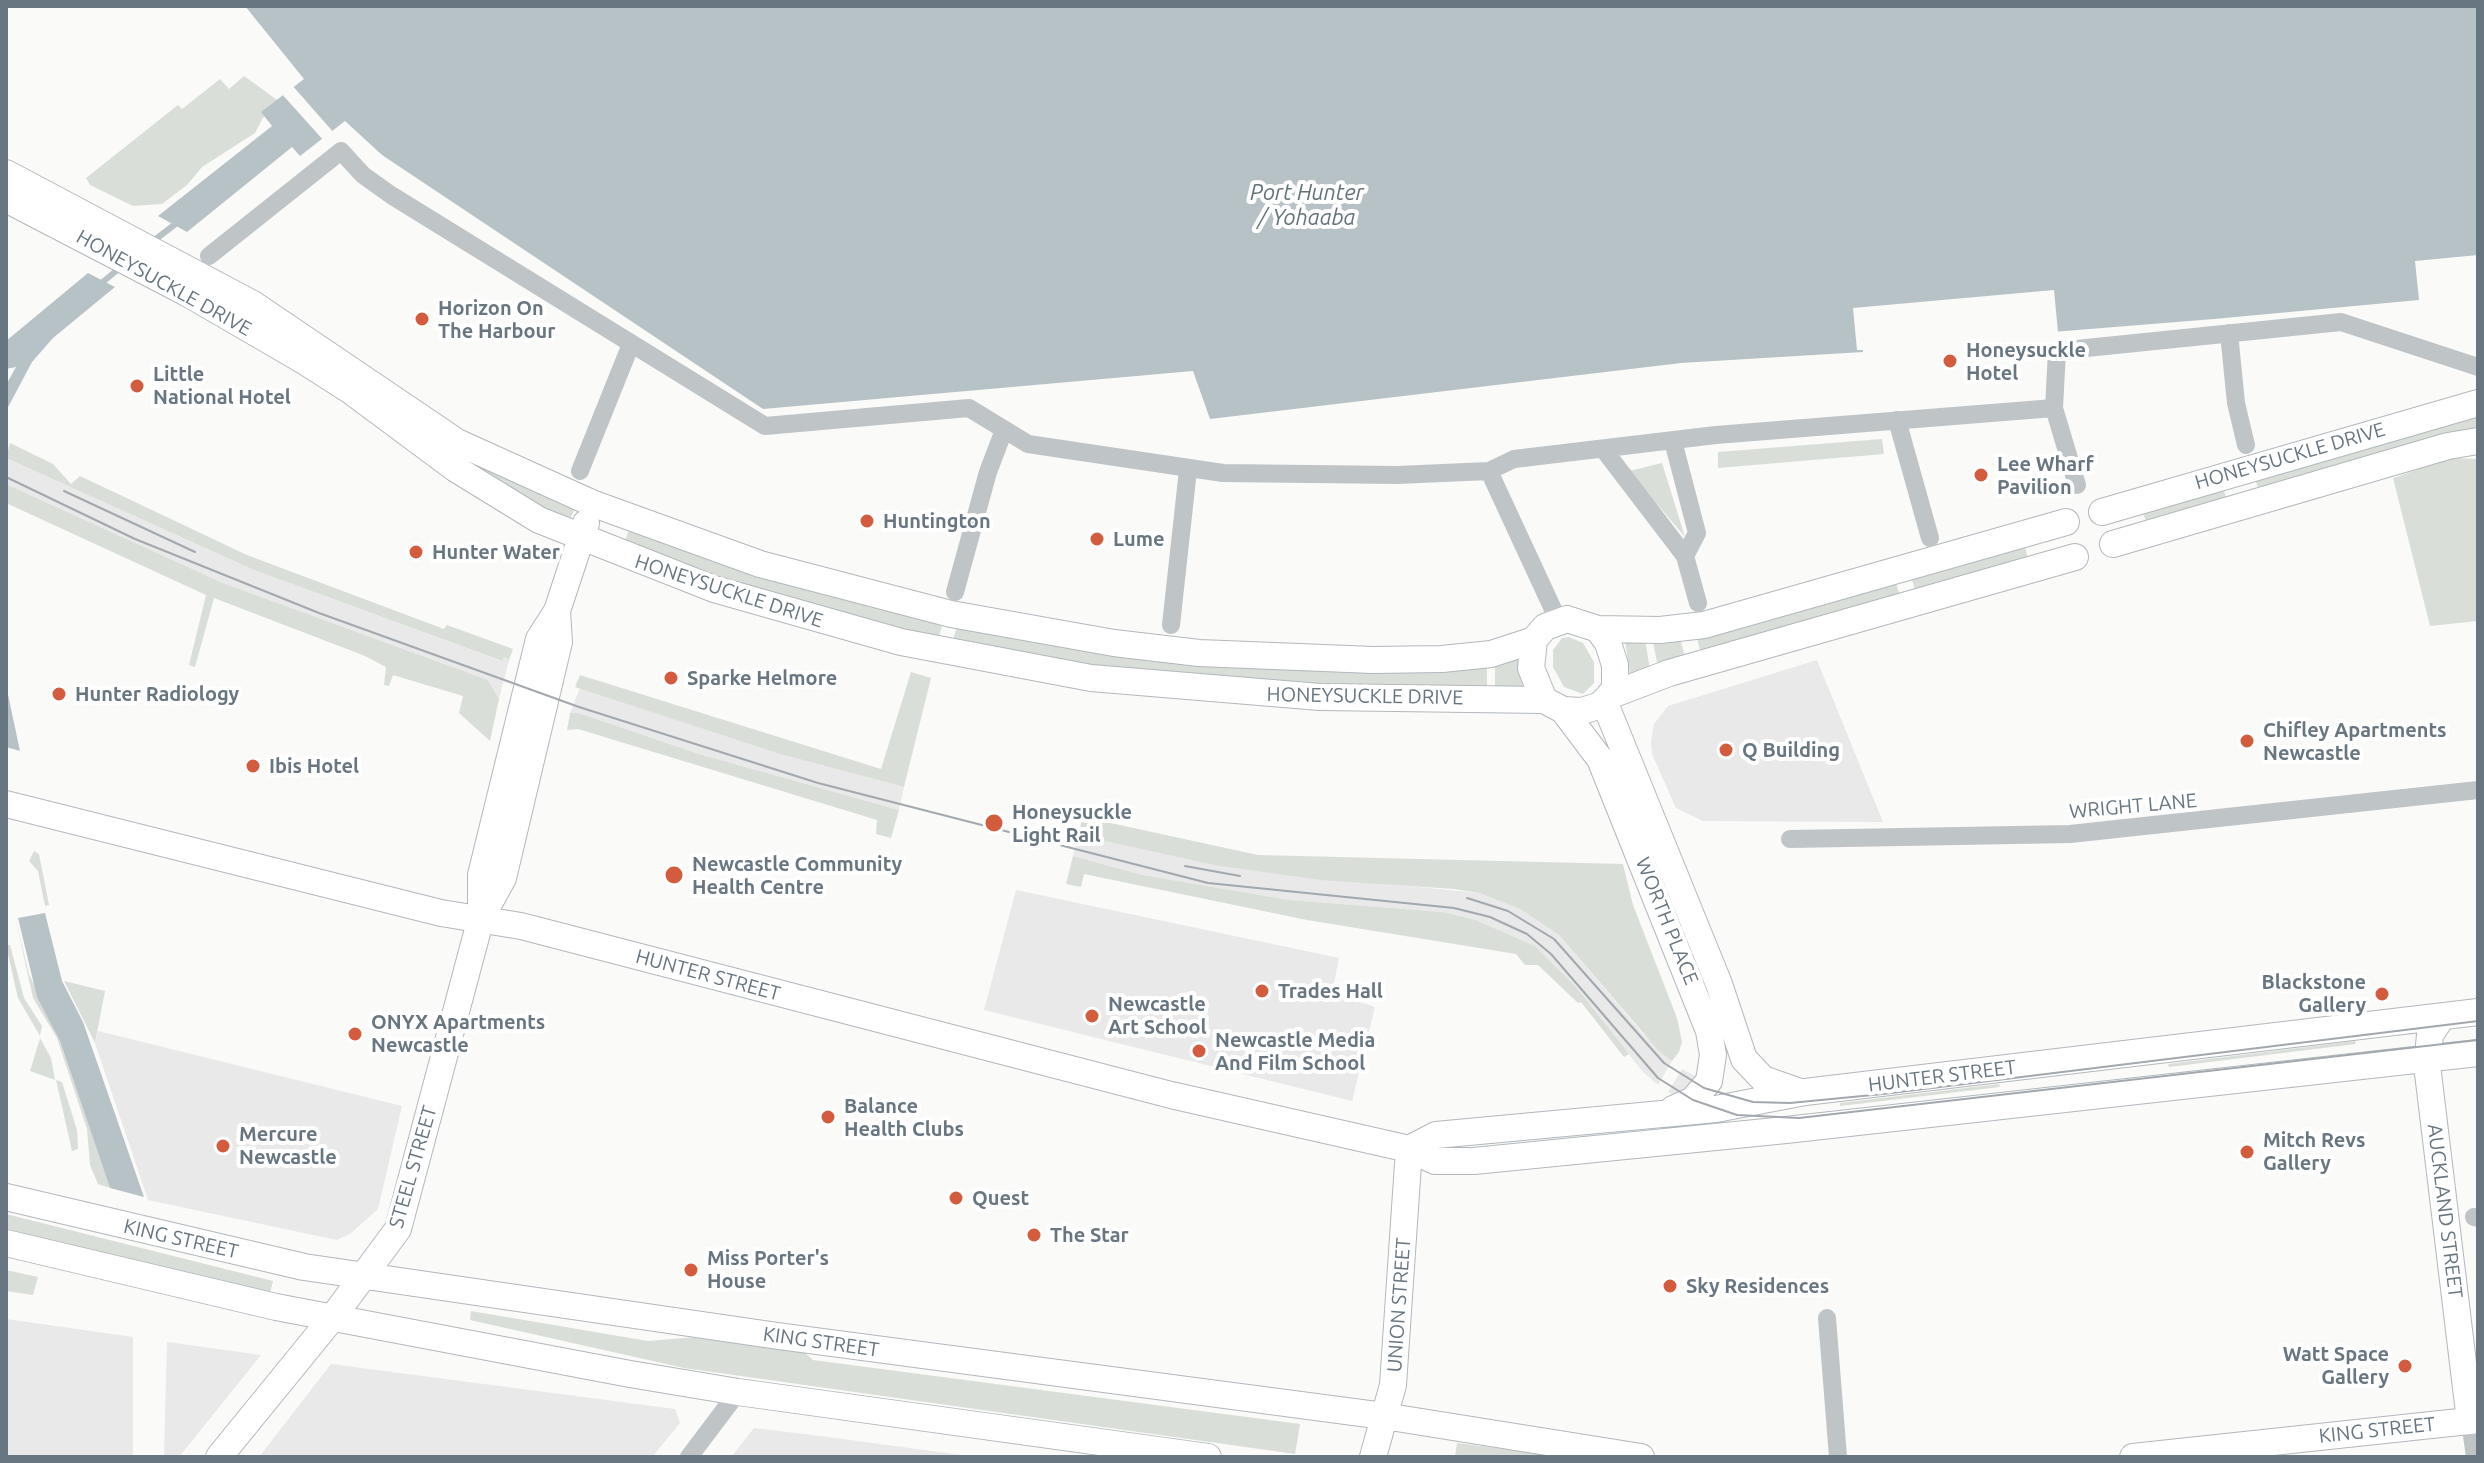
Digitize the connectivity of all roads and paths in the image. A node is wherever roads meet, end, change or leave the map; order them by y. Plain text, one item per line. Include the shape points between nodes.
1 (6, 173) edge
2 (6, 199) edge
3 (113, 242) junction
4 (209, 256) dead end
5 (161, 266) junction
6 (2229, 333) junction
7 (631, 344) junction
8 (2478, 367) edge
9 (2478, 403) edge
10 (2054, 408) junction
11 (1897, 420) junction
12 (1004, 430) junction
13 (1673, 441) junction
14 (2478, 441) edge
15 (2246, 445) dead end
16 (1604, 450) junction
17 (1188, 470) junction
18 (580, 471) dead end
19 (1489, 471) junction
20 (2077, 485) dead end
21 (594, 504) junction
22 (2102, 512) junction
23 (2066, 522) junction
24 (1930, 538) dead end
25 (580, 539) junction
26 (2113, 544) junction
27 (1685, 556) junction
28 (2075, 557) junction
29 (955, 592) dead end
30 (1698, 603) dead end
31 (1558, 620) junction
32 (1171, 625) dead end
33 (1598, 629) junction
34 (1534, 640) junction
35 (1607, 699) junction
36 (1554, 705) junction
37 (2478, 790) edge
38 (6, 804) edge
39 (1790, 839) dead end
40 (481, 918) junction
41 (2478, 1012) edge
42 (2442, 1017) junction
43 (2478, 1053) edge
44 (2427, 1057) junction
45 (1805, 1092) junction
46 (1652, 1115) junction
47 (1409, 1149) junction
48 (6, 1197) edge
49 (6, 1243) edge
50 (364, 1276) junction
51 (333, 1317) junction
52 (1827, 1318) dead end
53 (738, 1392) junction
54 (1384, 1416) junction
55 (2474, 1420) edge
56 (219, 1457) edge
57 (689, 1457) edge
58 (1208, 1457) edge
59 (1373, 1457) edge
60 (1641, 1457) edge
61 (1838, 1457) edge
62 (2133, 1457) edge
63 (2475, 1457) edge

1 - 3 main road, HONEYSUCKLE DRIVE
2 - 3 main road, HONEYSUCKLE DRIVE
3 - 5 main road, HONEYSUCKLE DRIVE
4 - 7 street via 341,151 391,195
5 - 21 main road, HONEYSUCKLE DRIVE via 302,335 457,442
5 - 25 main road, HONEYSUCKLE DRIVE via 351,391 499,498
6 - 8 street via 2341,322
6 - 10 street via 2057,351
6 - 15 street
7 - 12 street via 765,426 969,408
7 - 18 street
9 - 22 main road, HONEYSUCKLE DRIVE
10 - 11 street
10 - 20 street
11 - 13 street
11 - 24 street
12 - 17 street via 1028,444
12 - 29 street
13 - 16 street
13 - 27 street via 1697,533
14 - 26 main road, HONEYSUCKLE DRIVE
16 - 19 street via 1514,459
16 - 27 street
17 - 19 street via 1397,475
17 - 32 street
19 - 31 street
21 - 25 main road, STEEL STREET
21 - 34 main road, HONEYSUCKLE DRIVE via 849,590 1114,643 1199,653 1373,660 1470,658
22 - 23 main road via 2082,510
22 - 26 main road via 2114,530
23 - 28 main road via 2064,541
23 - 33 main road via 1704,625
25 - 36 main road, HONEYSUCKLE DRIVE via 775,608 1020,667 1233,692
25 - 40 main road, STEEL STREET via 557,611 539,639 481,875
26 - 28 main road via 2096,560
27 - 30 street
28 - 35 main road via 1669,673
31 - 33 main road
31 - 34 main road
33 - 35 main road via 1615,665 1615,688
34 - 36 main road via 1531,668
35 - 36 main road via 1582,711
35 - 45 main road, WORTH PLACE via 1744,1059 1772,1084
36 - 46 main road, WORTH PLACE via 1600,759 1709,1031 1713,1064 1707,1084 1684,1104
37 - 39 street, WRIGHT LANE via 2174,826 1966,839
38 - 40 main road, HUNTER STREET via 441,913
40 - 47 main road, HUNTER STREET via 1171,1095
40 - 50 main road, STEEL STREET via 398,1229
41 - 42 main road, HUNTER STREET
42 - 44 main road, AUCKLAND STREET via 2432,1030
42 - 45 main road, HUNTER STREET
43 - 44 main road, HUNTER STREET
44 - 47 main road, HUNTER STREET via 1474,1161 1435,1161
44 - 55 main road, AUCKLAND STREET
45 - 46 main road, HUNTER STREET
46 - 47 main road, HUNTER STREET via 1436,1135
47 - 54 main road, UNION STREET via 1393,1385
48 - 50 main road, KING STREET via 304,1267
49 - 51 main road
50 - 51 main road, STEEL STREET
50 - 54 main road, KING STREET
51 - 53 main road
51 - 56 main road, STEEL STREET
52 - 61 street
53 - 57 street
53 - 58 main road
54 - 59 main road, UNION STREET
54 - 60 main road, KING STREET
55 - 62 main road, KING STREET
55 - 63 street, AUCKLAND STREET

